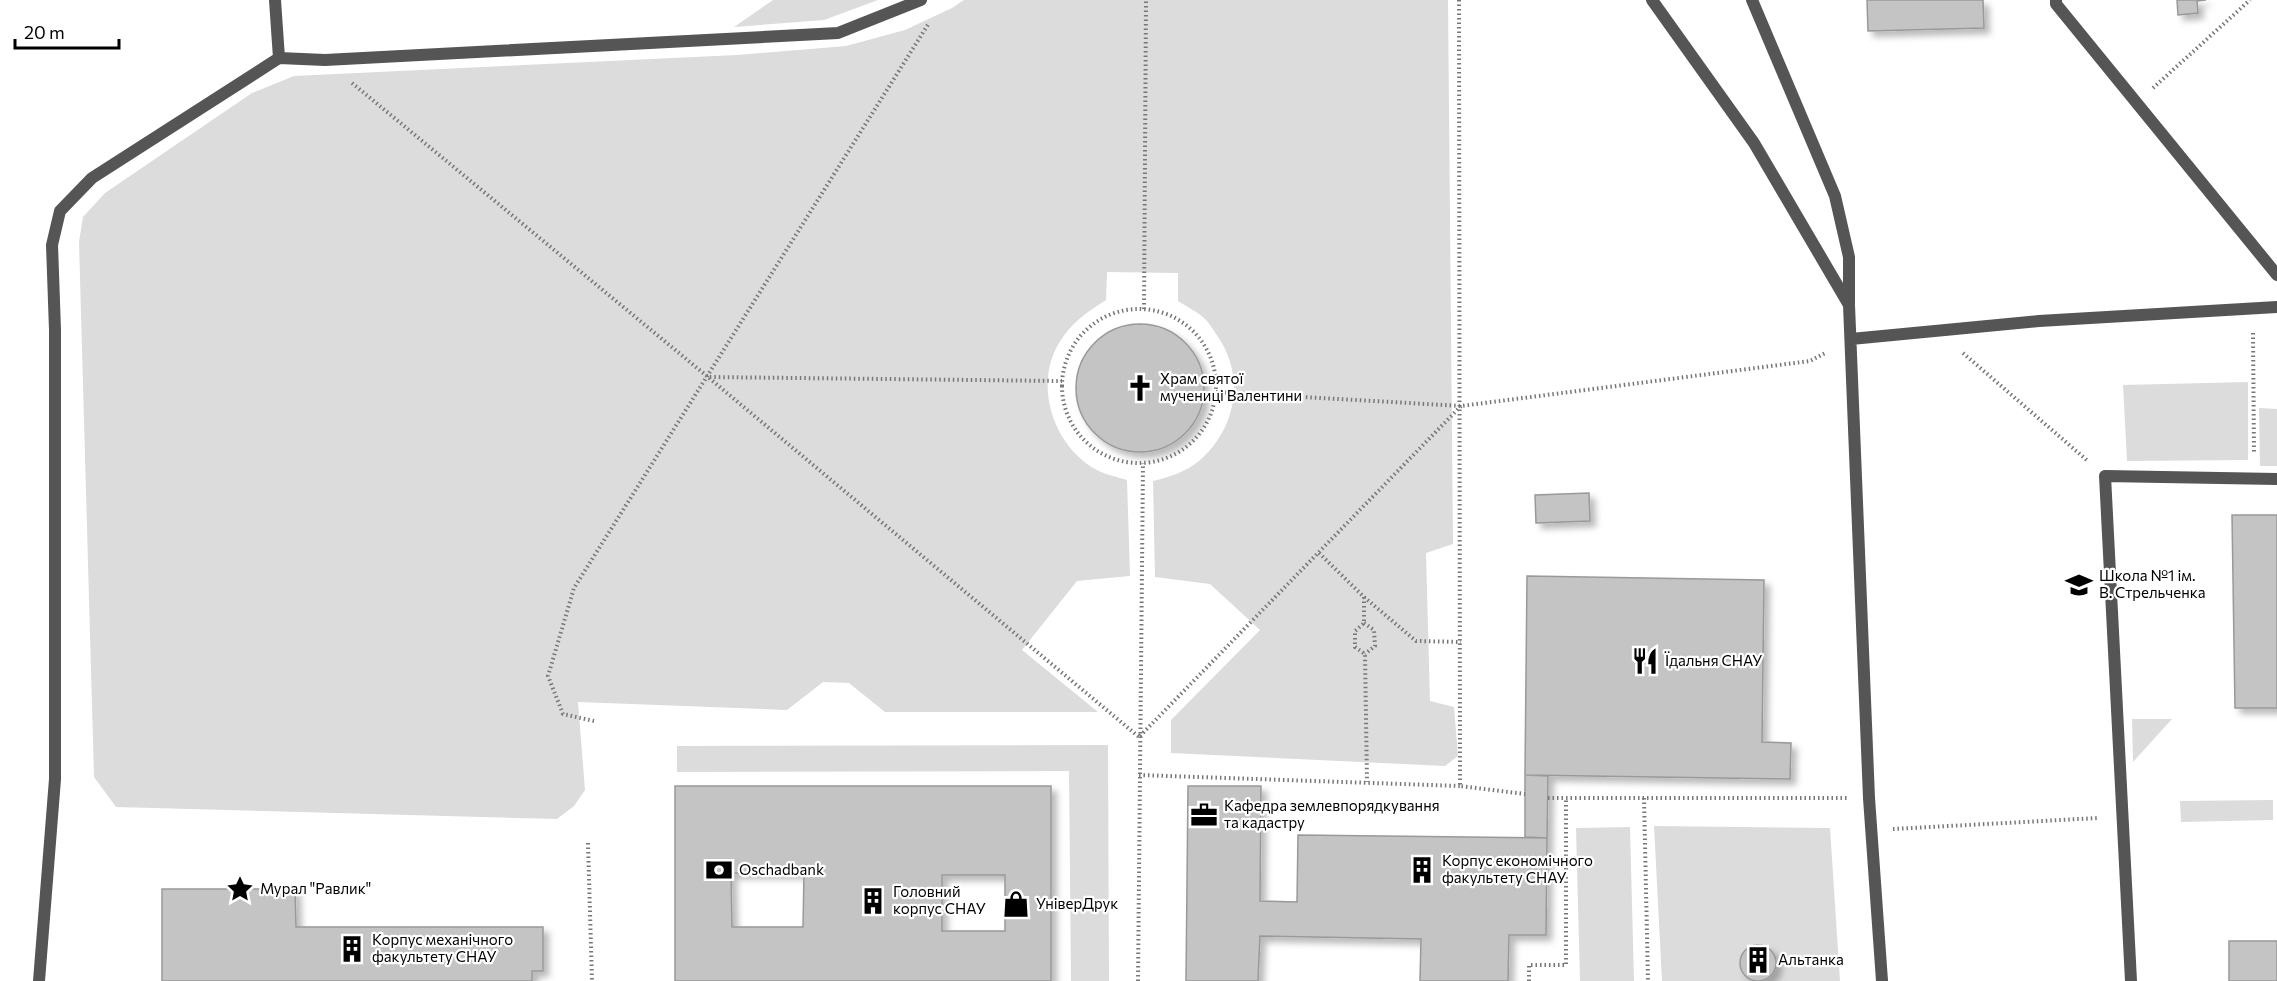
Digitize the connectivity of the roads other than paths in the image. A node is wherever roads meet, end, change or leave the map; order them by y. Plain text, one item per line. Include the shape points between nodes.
1 (275, 0) edge
2 (921, 0) edge
3 (1652, 0) edge
4 (1752, 0) edge
5 (2056, 0) edge
6 (279, 58) junction
7 (2277, 275) edge
8 (1849, 305) junction
9 (2277, 307) edge
10 (1851, 339) junction
11 (2277, 479) edge
12 (39, 981) edge
13 (1882, 981) edge
14 (2131, 981) edge

1 - 6 lane
2 - 6 lane via 838,33 325,60
3 - 8 lane via 1754,143
4 - 8 lane via 1835,196 1849,257
5 - 7 lane
6 - 12 lane via 93,177 60,211 54,234 55,779
8 - 10 lane
9 - 10 lane via 2039,321
10 - 13 lane via 1869,798
11 - 14 lane via 2105,476

